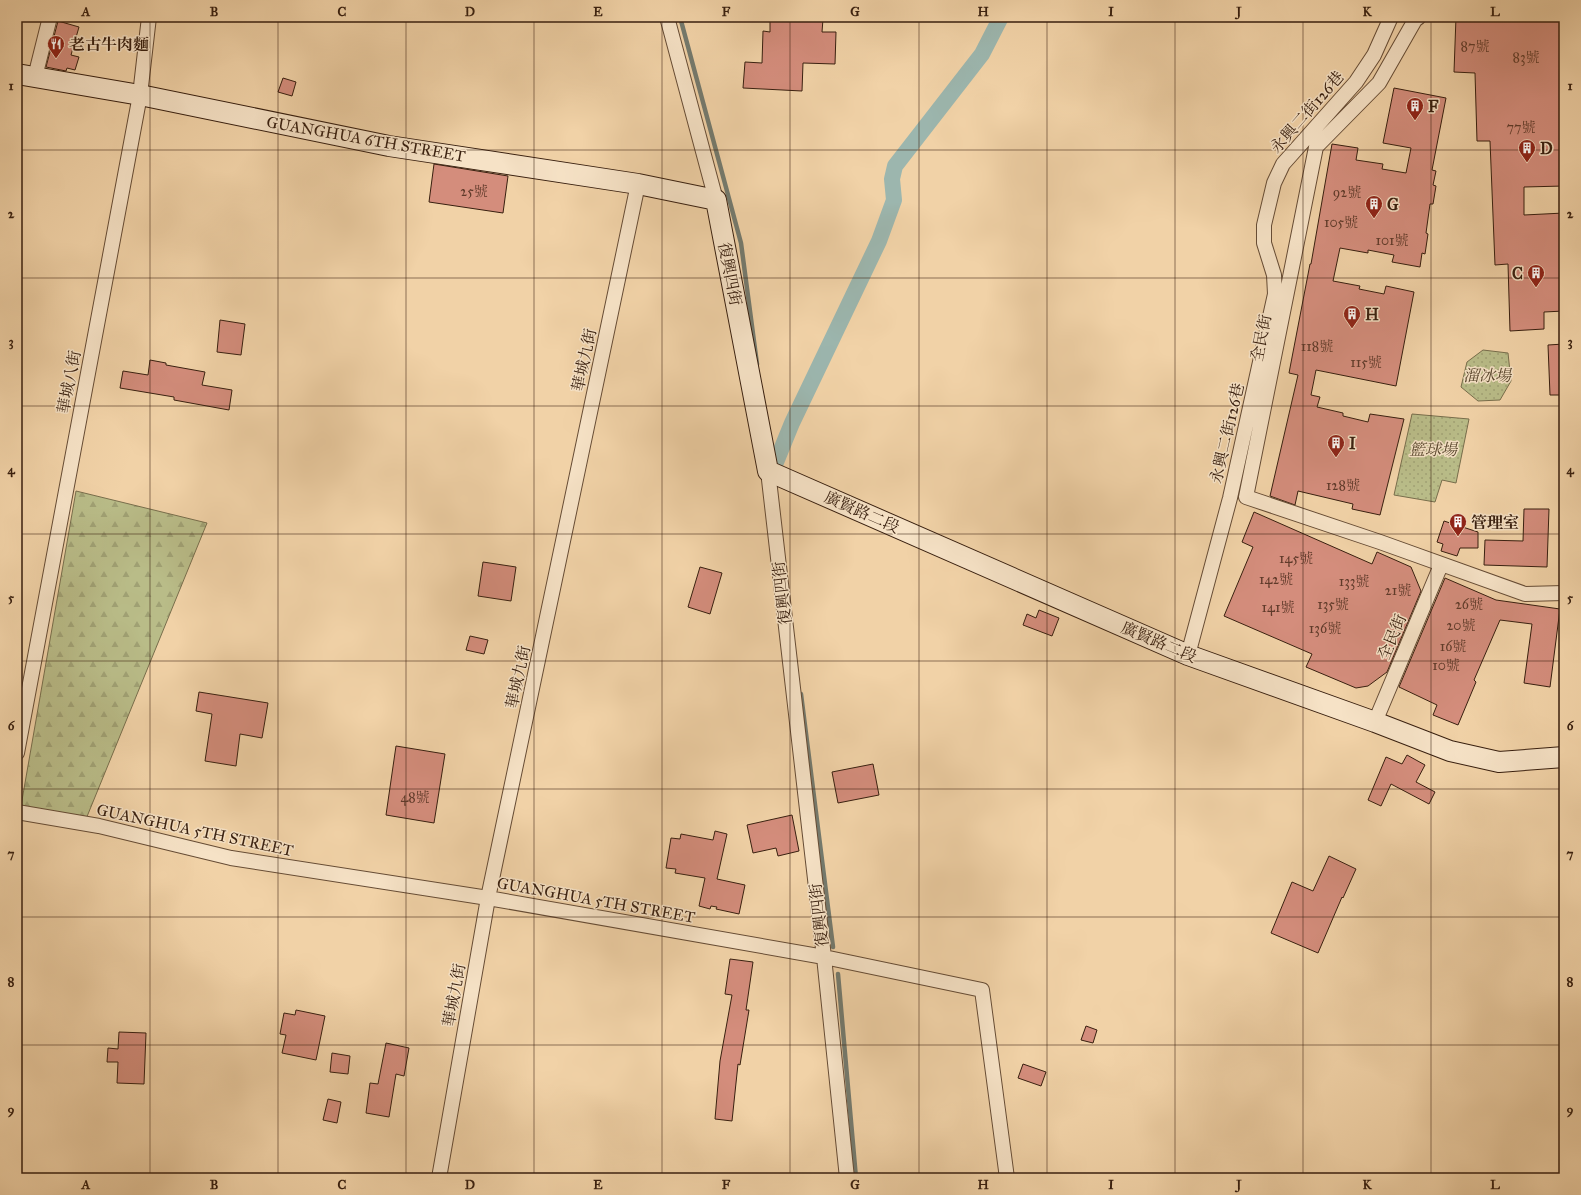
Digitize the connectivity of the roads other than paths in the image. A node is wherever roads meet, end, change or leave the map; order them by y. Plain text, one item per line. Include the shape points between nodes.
1 (50, 17) edge
2 (149, 17) edge
3 (666, 17) edge
4 (1391, 17) edge
5 (1419, 17) edge
6 (26, 76) edge
7 (140, 96) junction
8 (638, 184) junction
9 (716, 200) junction
10 (768, 471) junction
11 (1441, 565) junction
12 (1564, 593) edge
13 (1188, 655) junction
14 (1375, 722) junction
15 (17, 753) edge
16 (1564, 758) edge
17 (17, 812) edge
18 (488, 898) junction
19 (824, 957) junction
20 (439, 1178) edge
21 (847, 1178) edge
22 (1007, 1178) edge

1 - 6 street
2 - 7 street, 華城八街
3 - 9 street, 復興四街
4 - 13 street, 永興二街126巷 via 1374,55 1356,82 1283,164 1274,183 1264,225 1264,242 1274,275 1275,294 1230,498
5 - 11 street, 全民街 via 1379,83 1316,147 1246,497
6 - 7 street, GUANGHUA 6TH STREET
7 - 8 street, GUANGHUA 6TH STREET via 389,146
7 - 15 street, 華城八街
8 - 9 street, GUANGHUA 6TH STREET
8 - 18 street, 華城九街
9 - 10 street, 復興四街
10 - 13 street, 廣賢路二段
10 - 19 street, 復興四街
11 - 12 street, 全民街 via 1525,594
11 - 14 street, 全民街
13 - 14 street, 廣賢路二段
14 - 16 street, 廣賢路二段 via 1450,751 1499,762
17 - 18 street, GUANGHUA 5TH STREET via 99,826 231,858
18 - 19 street, GUANGHUA 5TH STREET
18 - 20 street, 華城九街
19 - 21 street, 復興四街
19 - 22 street, GUANGHUA 5TH STREET via 982,990

